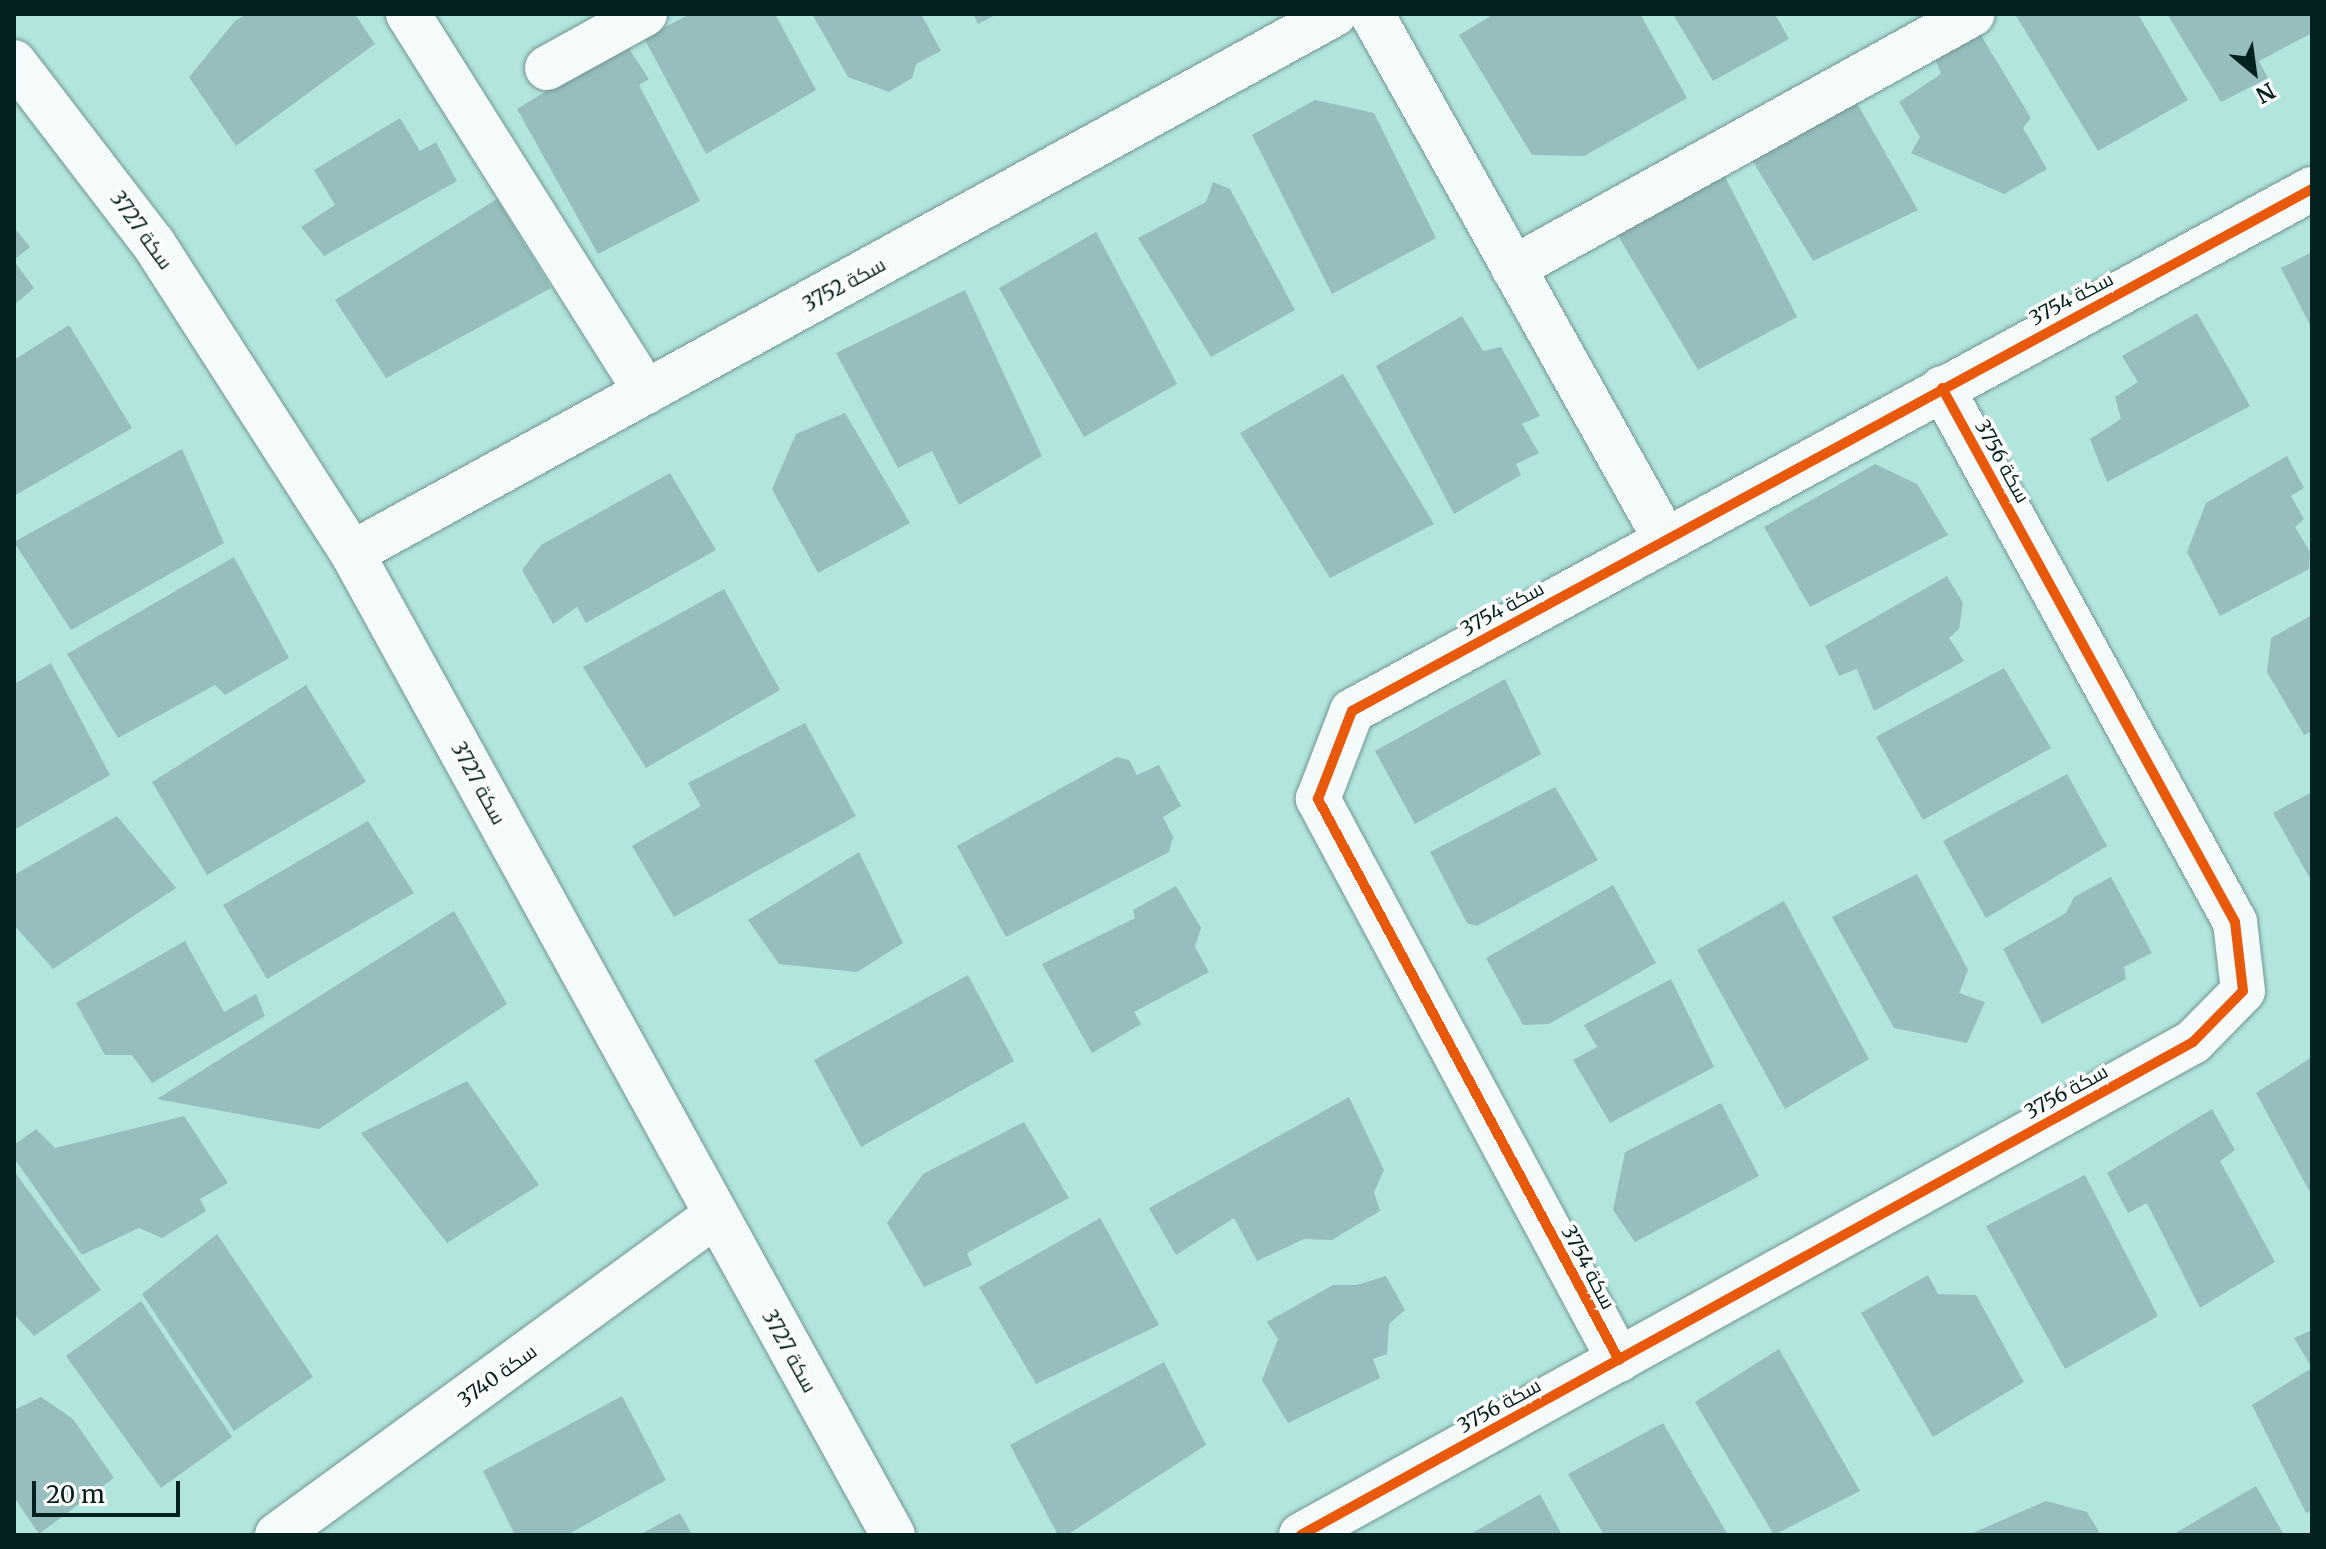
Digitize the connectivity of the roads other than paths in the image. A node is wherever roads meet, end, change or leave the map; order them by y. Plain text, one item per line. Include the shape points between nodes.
1 (408, 14) edge
2 (645, 14) edge
3 (1973, 14) edge
4 (1341, 15) edge
5 (14, 62) edge
6 (547, 68) dead end
7 (2312, 189) edge
8 (1513, 268) junction
9 (1942, 388) junction
10 (646, 392) junction
11 (1665, 539) junction
12 (352, 553) junction
13 (716, 1215) junction
14 (1619, 1360) junction
15 (277, 1535) edge
16 (893, 1535) edge
17 (1301, 1535) edge

1 - 10 street
2 - 6 street
3 - 8 street
4 - 8 street
4 - 10 street, سكة 3752
5 - 12 street, سكة 3727 via 153,243
7 - 9 street, سكة 3754
8 - 11 street
9 - 11 street, سكة 3754
9 - 14 street, سكة 3756 via 2235,922 2243,991 2193,1042
10 - 12 street, سكة 3752
11 - 14 street, سكة 3754 via 1352,711 1318,799
12 - 13 street, سكة 3727
13 - 15 street, سكة 3740
13 - 16 street, سكة 3727
14 - 17 street, سكة 3756

